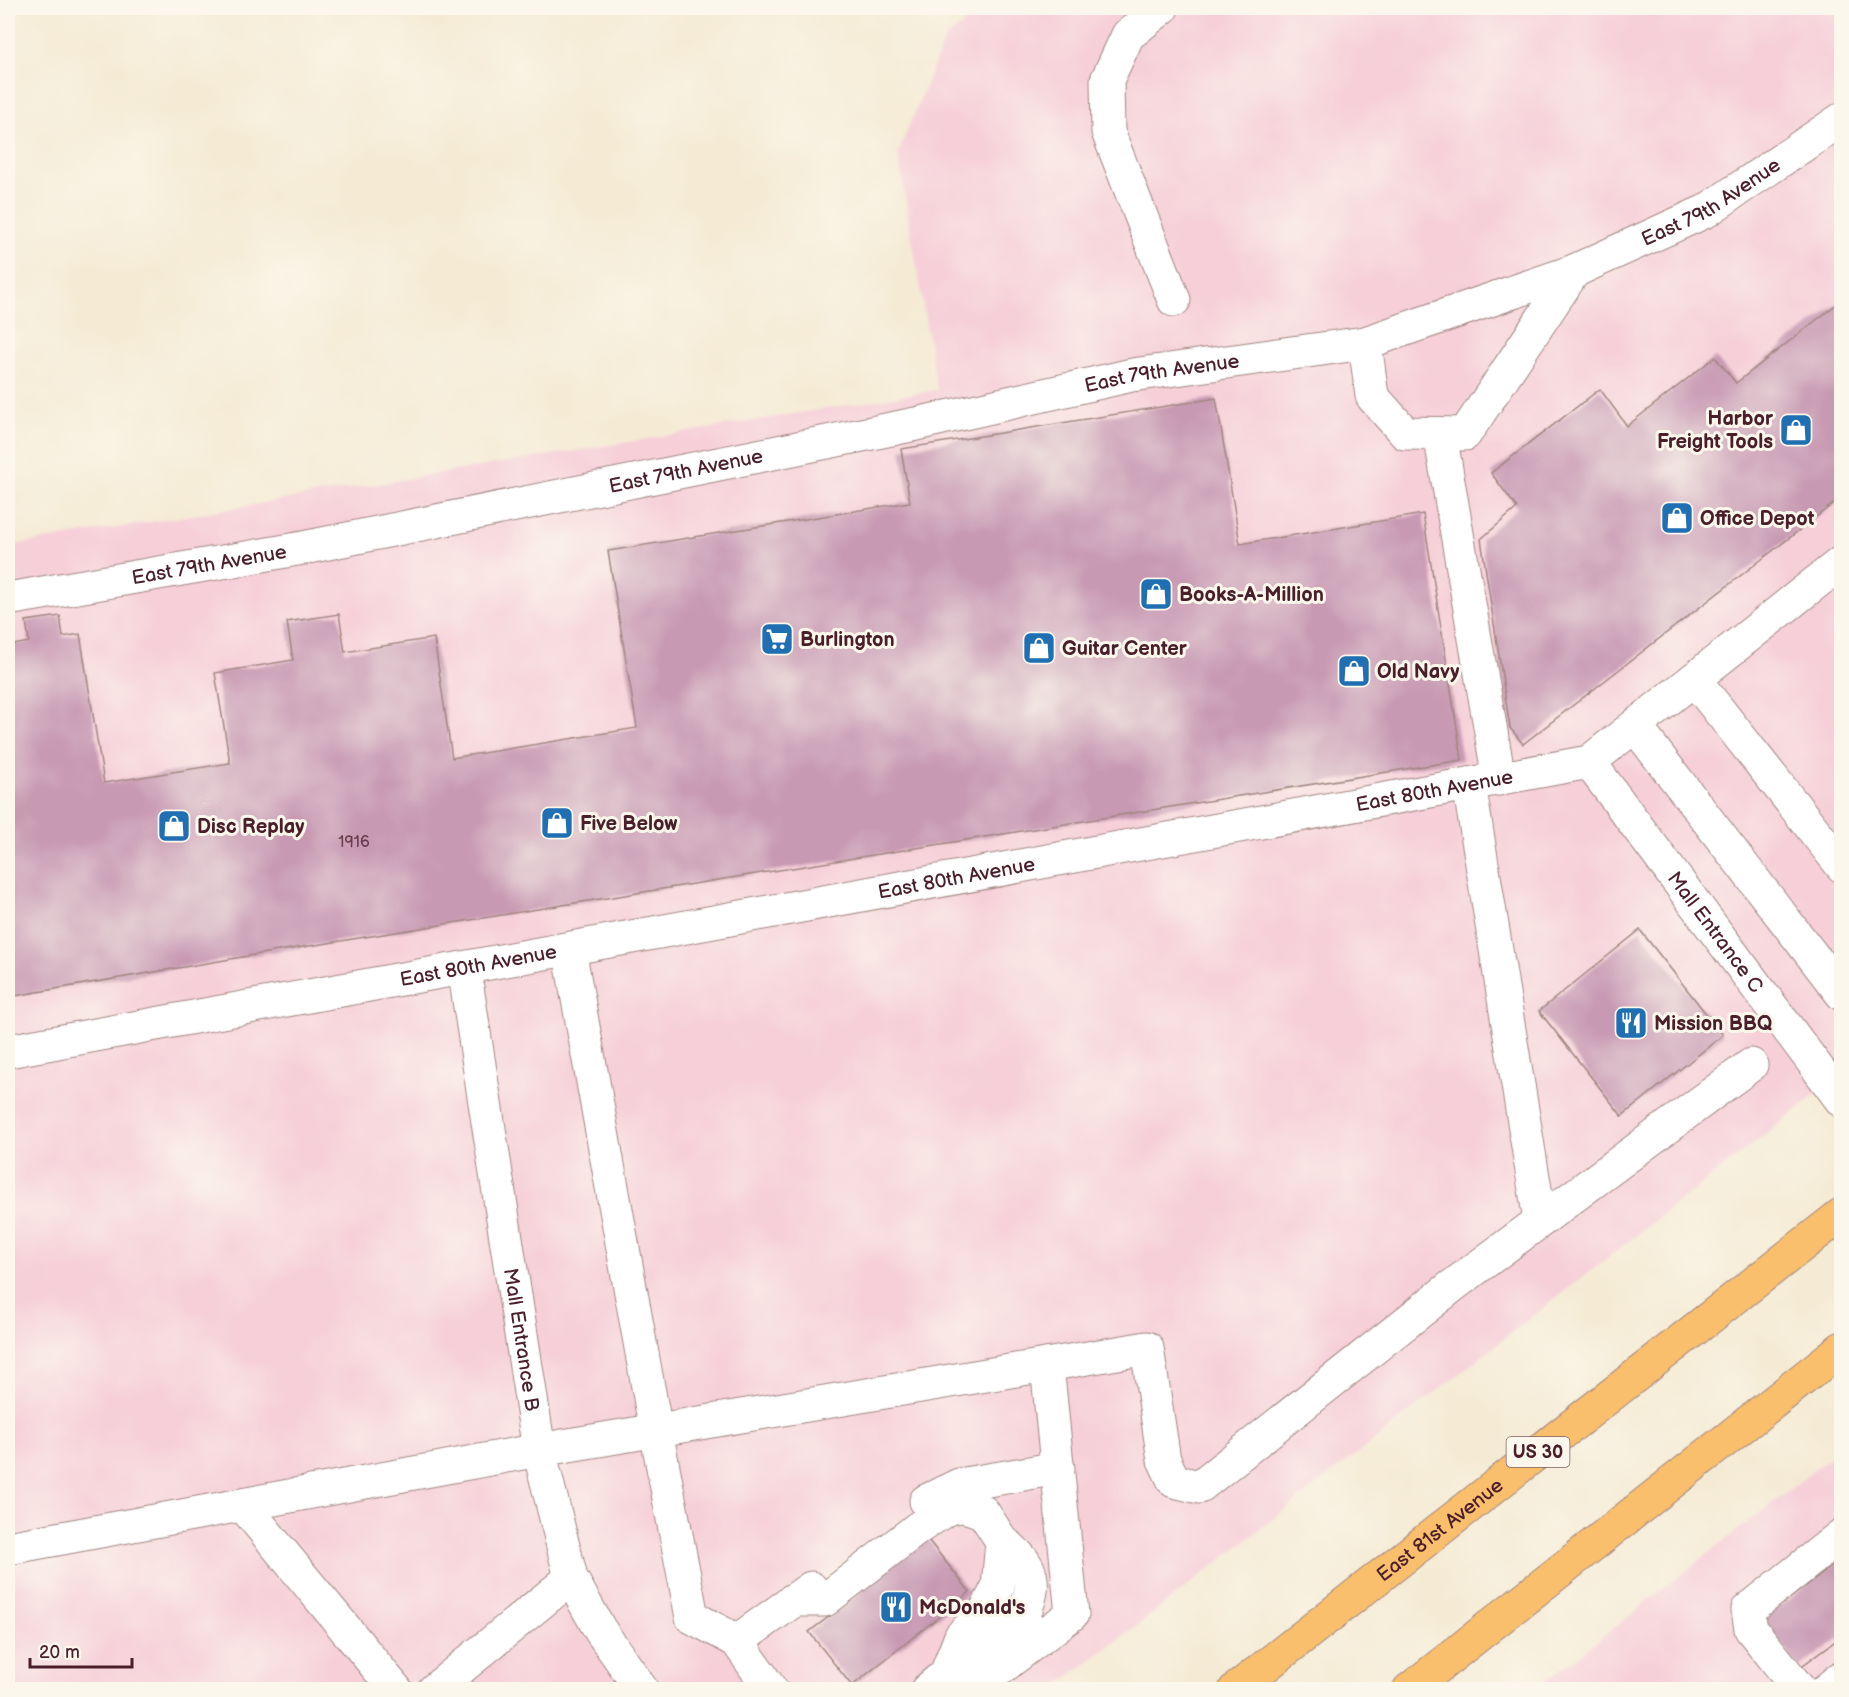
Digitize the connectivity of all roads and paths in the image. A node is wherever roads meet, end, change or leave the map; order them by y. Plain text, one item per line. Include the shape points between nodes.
1 (1162, 8) edge
2 (1842, 119) edge
3 (1574, 271) junction
4 (1174, 300) dead end
5 (1365, 343) junction
6 (1440, 434) junction
7 (1842, 562) edge
8 (8, 599) edge
9 (1694, 679) junction
10 (1635, 726) junction
11 (1589, 762) junction
12 (1484, 782) junction
13 (1842, 866) edge
14 (568, 949) junction
15 (464, 968) junction
16 (1842, 994) edge
17 (8, 1051) edge
18 (1751, 1065) dead end
19 (1842, 1101) edge
20 (1842, 1214) edge
21 (1540, 1220) junction
22 (1842, 1348) edge
23 (1047, 1365) junction
24 (656, 1431) junction
25 (539, 1450) junction
26 (1058, 1468) junction
27 (243, 1505) junction
28 (1842, 1535) edge
29 (8, 1548) edge
30 (571, 1578) junction
31 (793, 1600) junction
32 (737, 1641) junction
33 (1842, 1677) edge
34 (468, 1679) edge
35 (948, 1684) edge
36 (396, 1689) edge
37 (434, 1689) edge
38 (642, 1689) edge
39 (771, 1689) edge
40 (1235, 1689) edge
41 (1409, 1689) edge
42 (1800, 1689) edge
43 (1826, 1689) edge

1 - 4 lane via 1128,35 1107,80 1108,132
2 - 3 lane, East 79th Avenue via 1706,211
3 - 5 lane, East 79th Avenue
3 - 6 lane via 1465,434
5 - 6 lane via 1372,396 1405,433
5 - 8 lane, East 79th Avenue via 1132,375 916,424 303,548
6 - 12 lane
7 - 9 lane, East 80th Avenue
9 - 10 lane, East 80th Avenue
9 - 13 lane
10 - 11 lane, East 80th Avenue
10 - 16 lane
11 - 12 lane, East 80th Avenue
11 - 19 lane, Mall Entrance C
12 - 14 lane, East 80th Avenue
12 - 21 lane
14 - 15 lane, East 80th Avenue
14 - 24 lane
15 - 17 lane, East 80th Avenue
15 - 25 lane, Mall Entrance B
18 - 21 lane
20 - 40 highway, East 81st Avenue / US 30
21 - 23 lane via 1198,1488 1174,1481 1164,1460 1147,1348
22 - 41 highway
23 - 24 lane
23 - 26 lane
24 - 25 lane
24 - 32 lane via 692,1617
25 - 27 lane
25 - 30 lane, Mall Entrance B
26 - 31 lane via 959,1485 927,1500
26 - 35 lane via 1072,1614
27 - 29 lane
27 - 36 lane
28 - 42 lane via 1748,1610 1751,1629
30 - 34 lane
30 - 38 lane, Mall Entrance B via 600,1630
31 - 32 lane
31 - 35 lane via 825,1600 948,1508 964,1506 983,1512 1002,1542 998,1587 985,1612 961,1636
32 - 39 lane
33 - 43 lane
34 - 37 lane

